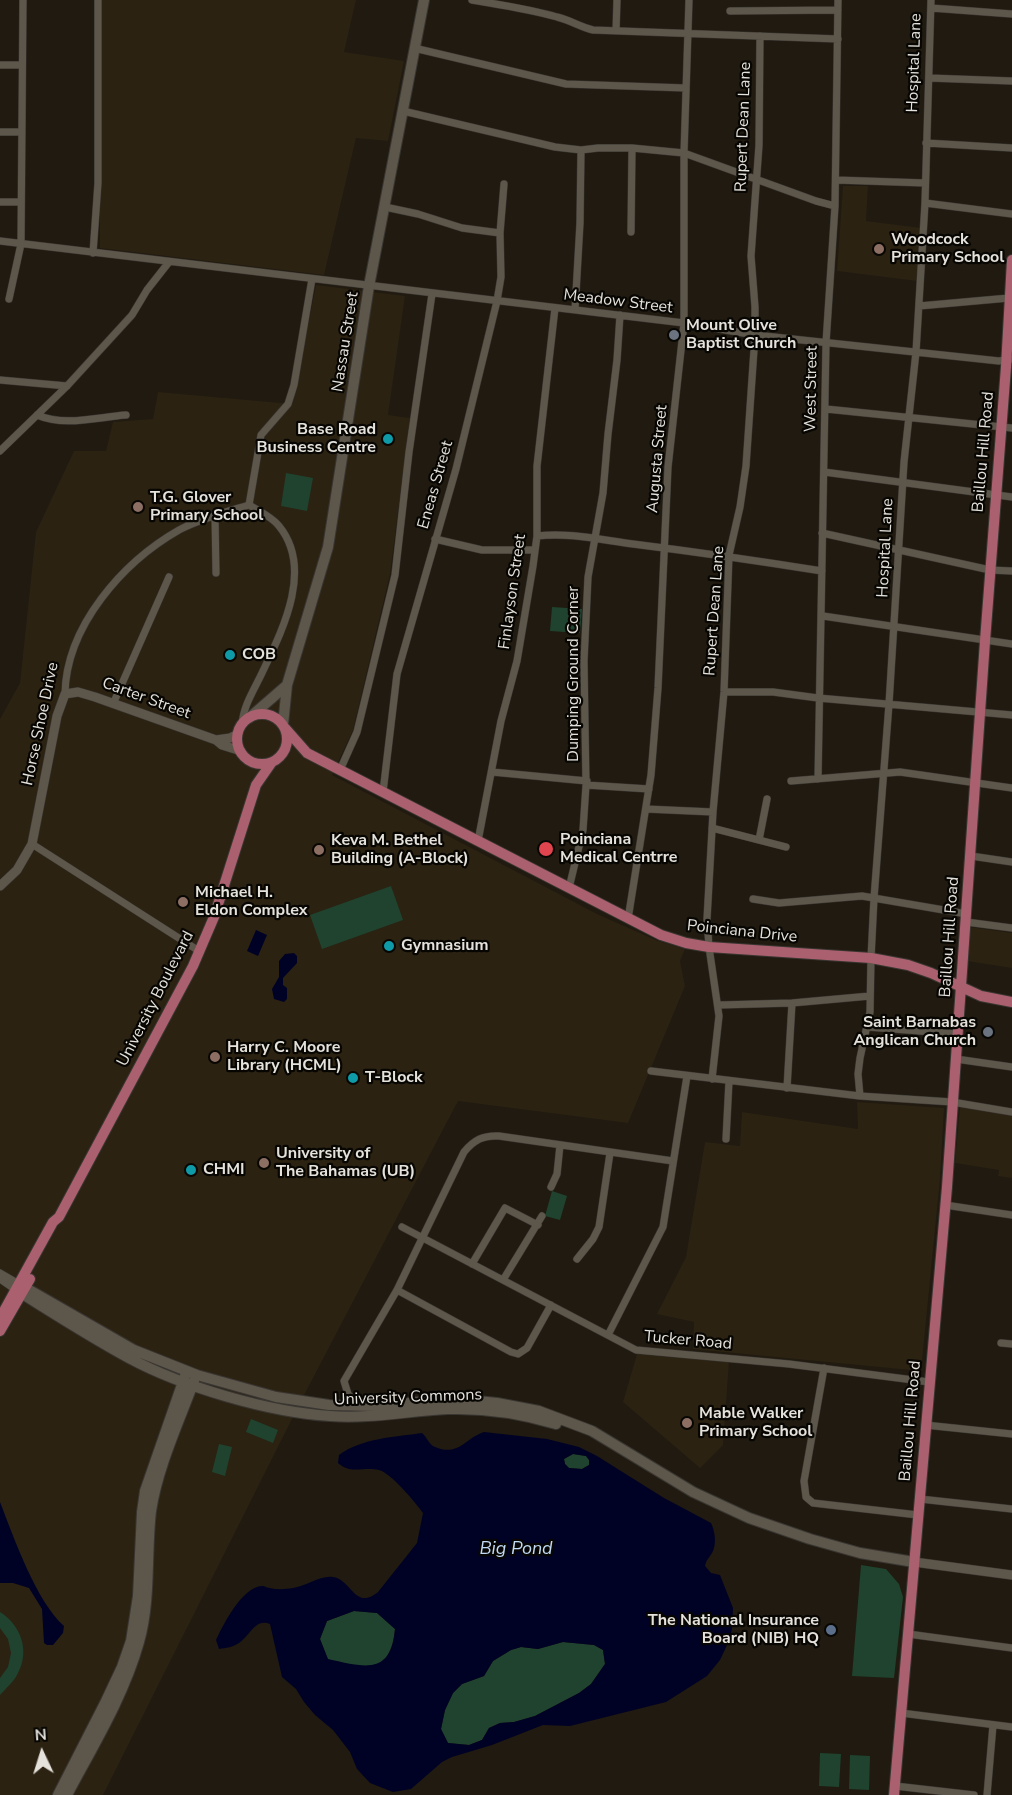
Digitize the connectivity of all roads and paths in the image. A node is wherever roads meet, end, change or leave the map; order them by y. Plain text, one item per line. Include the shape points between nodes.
1 (22, 0) edge
2 (98, 0) edge
3 (424, 0) edge
4 (472, 0) edge
5 (617, 0) edge
6 (689, 0) edge
7 (838, 0) edge
8 (931, 0) edge
9 (930, 8) junction
10 (838, 10) junction
11 (730, 11) dead end
12 (1012, 14) edge
13 (616, 30) junction
14 (687, 33) junction
15 (760, 36) junction
16 (838, 39) junction
17 (414, 48) junction
18 (0, 64) edge
19 (22, 65) junction
20 (928, 78) junction
21 (1012, 81) edge
22 (686, 88) junction
23 (403, 111) junction
24 (0, 132) edge
25 (22, 132) junction
26 (926, 143) junction
27 (632, 148) junction
28 (1012, 148) edge
29 (581, 150) junction
30 (684, 153) junction
31 (756, 178) junction
32 (836, 180) junction
33 (925, 183) junction
34 (504, 184) dead end
35 (0, 202) edge
36 (21, 202) junction
37 (925, 203) junction
38 (836, 206) junction
39 (385, 207) junction
40 (1012, 214) edge
41 (631, 232) dead end
42 (500, 233) junction
43 (0, 241) edge
44 (21, 244) junction
45 (93, 252) junction
46 (1012, 260) edge
47 (169, 262) junction
48 (312, 279) junction
49 (369, 286) junction
50 (432, 294) junction
51 (1010, 295) edge
52 (9, 298) dead end
53 (496, 301) junction
54 (919, 306) junction
55 (555, 308) junction
56 (575, 310) junction
57 (620, 315) junction
58 (684, 323) junction
59 (755, 335) junction
60 (826, 343) junction
61 (916, 352) junction
62 (1009, 360) edge
63 (0, 380) edge
64 (67, 386) junction
65 (826, 409) junction
66 (38, 415) junction
67 (126, 415) dead end
68 (907, 416) junction
69 (1007, 427) edge
70 (0, 451) edge
71 (824, 472) junction
72 (902, 484) junction
73 (996, 494) junction
74 (1012, 497) edge
75 (249, 505) junction
76 (215, 516) junction
77 (822, 533) junction
78 (537, 536) junction
79 (435, 539) junction
80 (594, 539) junction
81 (665, 548) junction
82 (899, 549) junction
83 (535, 550) junction
84 (729, 555) junction
85 (990, 570) junction
86 (822, 572) junction
87 (1012, 572) edge
88 (216, 573) dead end
89 (168, 577) dead end
90 (823, 616) junction
91 (895, 627) junction
92 (985, 641) junction
93 (1012, 644) edge
94 (287, 685) junction
95 (724, 692) junction
96 (64, 694) junction
97 (818, 698) junction
98 (113, 704) junction
99 (889, 704) junction
100 (980, 711) junction
101 (1012, 715) edge
102 (243, 725) junction
103 (284, 726) junction
104 (216, 740) junction
105 (241, 751) junction
106 (284, 751) junction
107 (307, 753) junction
108 (253, 762) junction
109 (272, 762) junction
110 (340, 770) junction
111 (492, 772) junction
112 (884, 773) junction
113 (818, 779) junction
114 (790, 781) dead end
115 (587, 783) junction
116 (975, 783) junction
117 (256, 785) junction
118 (1012, 788) edge
119 (649, 789) junction
120 (383, 792) junction
121 (767, 799) dead end
122 (646, 809) junction
123 (713, 812) junction
124 (712, 828) junction
125 (759, 840) junction
126 (478, 841) junction
127 (32, 844) junction
128 (786, 847) dead end
129 (971, 856) junction
130 (1012, 862) edge
131 (0, 886) edge
132 (569, 888) junction
133 (874, 898) junction
134 (753, 899) dead end
135 (966, 918) junction
136 (628, 919) junction
137 (1012, 928) edge
138 (709, 946) junction
139 (200, 951) junction
140 (870, 958) junction
141 (962, 988) junction
142 (870, 996) junction
143 (1012, 1002) edge
144 (792, 1003) junction
145 (719, 1005) junction
146 (868, 1027) junction
147 (958, 1034) junction
148 (956, 1059) junction
149 (1012, 1067) edge
150 (651, 1071) dead end
151 (687, 1076) junction
152 (712, 1079) junction
153 (729, 1081) junction
154 (787, 1088) junction
155 (860, 1096) junction
156 (952, 1102) junction
157 (1012, 1112) edge
158 (726, 1140) dead end
159 (560, 1145) junction
160 (610, 1153) junction
161 (672, 1161) junction
162 (551, 1187) dead end
163 (510, 1199) dead end
164 (945, 1205) junction
165 (505, 1208) junction
166 (1012, 1215) edge
167 (542, 1216) dead end
168 (538, 1225) junction
169 (402, 1227) dead end
170 (422, 1238) junction
171 (578, 1259) dead end
172 (472, 1264) junction
173 (0, 1273) edge
174 (0, 1280) edge
175 (503, 1280) junction
176 (21, 1289) junction
177 (397, 1290) junction
178 (551, 1305) junction
179 (0, 1318) edge
180 (0, 1331) edge
181 (608, 1335) junction
182 (1001, 1342) dead end
183 (1012, 1344) edge
184 (824, 1368) junction
185 (192, 1373) junction
186 (929, 1382) junction
187 (188, 1384) junction
188 (359, 1406) junction
189 (925, 1425) junction
190 (1012, 1434) edge
191 (602, 1439) junction
192 (920, 1499) junction
193 (1012, 1509) edge
194 (918, 1515) junction
195 (146, 1524) junction
196 (914, 1562) junction
197 (1012, 1575) edge
198 (908, 1634) junction
199 (1012, 1648) edge
200 (901, 1713) junction
201 (993, 1725) junction
202 (1012, 1727) edge
203 (894, 1790) edge
204 (57, 1795) edge
205 (67, 1795) edge
206 (974, 1795) edge
207 (987, 1795) edge

1 - 19 street
2 - 45 street via 98,183
3 - 17 main road, Nassau Street
4 - 13 street via 543,13 593,30
5 - 13 street
6 - 14 street, Augusta Street
7 - 10 street, West Street
8 - 9 street, Hospital Lane
9 - 12 street
9 - 20 street, Hospital Lane
10 - 11 street
10 - 16 street, West Street
13 - 14 street
14 - 15 street
14 - 22 street, Augusta Street
15 - 16 street
15 - 31 street, Rupert Dean Lane
16 - 32 street, West Street
17 - 22 street via 566,84
17 - 23 main road, Nassau Street
18 - 19 street
19 - 25 street
20 - 21 street
20 - 26 street, Hospital Lane
22 - 30 street, Augusta Street
23 - 29 street
23 - 39 main road, Nassau Street
24 - 25 street
25 - 36 street
26 - 28 street
26 - 33 street, Hospital Lane
27 - 29 street
27 - 30 street
27 - 41 street
29 - 56 street
30 - 31 street
30 - 58 street, Augusta Street
31 - 38 street
31 - 59 street, Rupert Dean Lane via 751,256
32 - 33 street
32 - 38 street, West Street
33 - 37 street, Hospital Lane
34 - 42 street, Eneas Street
35 - 36 street
36 - 44 street
37 - 40 street
37 - 54 street, Hospital Lane
38 - 60 street, West Street
39 - 42 street via 462,228
39 - 49 main road, Nassau Street
42 - 53 street, Eneas Street via 501,277
43 - 44 street, Meadow Street
44 - 45 street, Meadow Street
44 - 52 street
45 - 47 street, Meadow Street
46 - 51 main road, Baillou Hill Road
47 - 48 street, Meadow Street
47 - 64 street via 132,315
48 - 49 street, Meadow Street
48 - 75 street via 294,385 288,404 261,435
49 - 50 street, Meadow Street
49 - 94 main road, Nassau Street via 328,547
50 - 53 street, Meadow Street
50 - 110 street via 395,575 357,732
51 - 54 street
51 - 62 main road, Baillou Hill Road
53 - 55 street, Meadow Street
53 - 79 street, Eneas Street
54 - 61 street, Hospital Lane
55 - 56 street, Meadow Street
55 - 78 street, Finlayson Street via 536,473
56 - 57 street, Meadow Street
57 - 58 street, Meadow Street
57 - 80 street, Dumping Ground Corner via 603,493
58 - 59 street, Meadow Street
58 - 81 street, Augusta Street
59 - 60 street, Meadow Street
59 - 84 street, Rupert Dean Lane via 746,466
60 - 61 street, Meadow Street
60 - 65 street, West Street
61 - 62 street, Meadow Street
61 - 68 street, Hospital Lane
62 - 69 main road, Baillou Hill Road
63 - 64 street
64 - 66 street
65 - 68 street
65 - 71 street, West Street
66 - 67 street via 64,420
66 - 70 street
68 - 69 street
68 - 72 street, Hospital Lane
69 - 73 main road, Baillou Hill Road
71 - 72 street
71 - 77 street, West Street
72 - 73 street
72 - 82 street, Hospital Lane
73 - 74 street
73 - 85 main road, Baillou Hill Road
75 - 76 street, Horse Shoe Drive
75 - 102 street via 277,523 284,533 295,572 284,624 251,695
76 - 88 street
76 - 96 street, Horse Shoe Drive via 160,542 122,575 88,617 67,667
77 - 82 street
77 - 86 street, West Street
78 - 80 street
78 - 83 street, Finlayson Street
79 - 83 street via 482,550
79 - 120 street, Eneas Street via 397,674
80 - 81 street
80 - 115 street, Dumping Ground Corner via 584,661
81 - 84 street
81 - 119 street, Augusta Street
82 - 85 street
82 - 91 street, Hospital Lane
83 - 111 street, Finlayson Street via 517,661
84 - 86 street
84 - 95 street, Rupert Dean Lane
85 - 87 street
85 - 92 main road, Baillou Hill Road
86 - 90 street, West Street
89 - 98 street
90 - 91 street
90 - 97 street, West Street
91 - 92 street
91 - 99 street, Hospital Lane
92 - 93 street
92 - 100 main road, Baillou Hill Road
94 - 102 main road
94 - 103 main road, Nassau Street
95 - 97 street via 773,692
95 - 123 street, Rupert Dean Lane
96 - 98 street, Carter Street via 85,694
96 - 127 street, Horse Shoe Drive
97 - 99 street
97 - 113 street, West Street
98 - 104 street, Carter Street
99 - 100 street
99 - 112 street, Hospital Lane
100 - 101 street
100 - 116 main road, Baillou Hill Road
102 - 103 main road via 266,714
102 - 104 street via 230,738
102 - 105 main road via 238,744
103 - 106 main road
103 - 107 main road
104 - 105 street, Carter Street
105 - 108 main road
106 - 107 main road
106 - 109 main road
107 - 110 main road, Poinciana Drive
108 - 109 main road
108 - 117 main road, University Boulevard
109 - 117 main road, University Boulevard
110 - 120 main road, Poinciana Drive
111 - 115 street
111 - 126 street, Finlayson Street
112 - 113 street
112 - 116 street
112 - 133 street, Hospital Lane
113 - 114 street
115 - 119 street
115 - 132 street, Dumping Ground Corner via 583,830
116 - 118 street
116 - 129 main road, Baillou Hill Road
117 - 139 main road, University Boulevard
119 - 122 street, Augusta Street
120 - 126 main road, Poinciana Drive
121 - 125 street
122 - 123 street
122 - 136 street, Augusta Street
123 - 124 street, Rupert Dean Lane
124 - 125 street
124 - 138 street, Rupert Dean Lane
125 - 128 street
126 - 132 main road, Poinciana Drive
127 - 131 street, Horse Shoe Drive via 17,870
127 - 139 street
129 - 130 street
129 - 135 main road, Baillou Hill Road
132 - 136 main road, Poinciana Drive
133 - 134 street via 779,903
133 - 135 street
133 - 140 street, Hospital Lane
135 - 137 street
135 - 141 main road, Baillou Hill Road
136 - 138 main road, Poinciana Drive via 661,935
138 - 140 main road, Poinciana Drive
138 - 145 street, Rupert Dean Lane
139 - 176 main road, University Boulevard
140 - 141 main road, Poinciana Drive via 924,970
140 - 142 street, Hospital Lane
141 - 143 main road, Poinciana Drive
141 - 147 main road, Baillou Hill Road
142 - 144 street
142 - 146 street, Hospital Lane
144 - 145 street
144 - 154 street
145 - 152 street, Rupert Dean Lane
146 - 147 street
146 - 155 street, Hospital Lane via 858,1074
147 - 148 main road, Baillou Hill Road
148 - 149 street
148 - 156 main road, Baillou Hill Road
150 - 151 street
151 - 152 street
151 - 161 street
152 - 153 street
153 - 154 street
153 - 158 street
154 - 155 street
155 - 156 street
156 - 157 street
156 - 164 main road, Baillou Hill Road
159 - 160 street
159 - 162 street via 557,1174
159 - 170 street via 493,1136 473,1142 464,1152
160 - 161 street
160 - 171 street via 599,1227
161 - 181 street via 661,1233
163 - 165 street
164 - 166 street
164 - 186 main road, Baillou Hill Road
165 - 168 street
165 - 172 street
167 - 168 street
168 - 175 street
169 - 170 street, Tucker Road
170 - 172 street, Tucker Road
170 - 177 street
172 - 175 street, Tucker Road
173 - 176 street
174 - 176 street
175 - 178 street, Tucker Road
176 - 179 main road, University Boulevard
176 - 180 main road, University Boulevard
176 - 185 main road, University Commons via 134,1350
176 - 187 main road, University Commons via 130,1359
177 - 178 street via 518,1354 525,1350
177 - 188 street via 345,1381 348,1394
178 - 181 street, Tucker Road
181 - 184 street, Tucker Road via 636,1350
182 - 183 street
184 - 186 street, Tucker Road
184 - 194 street via 804,1480 806,1497 813,1503
185 - 187 main road
185 - 188 main road, University Commons via 297,1401
186 - 189 main road, Baillou Hill Road
187 - 191 main road, University Commons via 273,1407 329,1416 497,1410
187 - 195 main road via 150,1475 143,1501
188 - 191 main road, University Commons via 449,1400 497,1403 560,1418
189 - 190 street
189 - 192 main road, Baillou Hill Road
191 - 196 main road, University Commons via 713,1503 758,1521 860,1553
192 - 193 street
192 - 194 main road, Baillou Hill Road
194 - 196 main road, Baillou Hill Road
195 - 204 main road via 131,1641 106,1701
195 - 205 main road via 146,1596 139,1644 130,1670
196 - 197 street
196 - 198 main road, Baillou Hill Road
198 - 199 street
198 - 200 main road, Baillou Hill Road
200 - 201 street
200 - 203 main road, Baillou Hill Road
201 - 202 street
201 - 207 street
203 - 206 street

